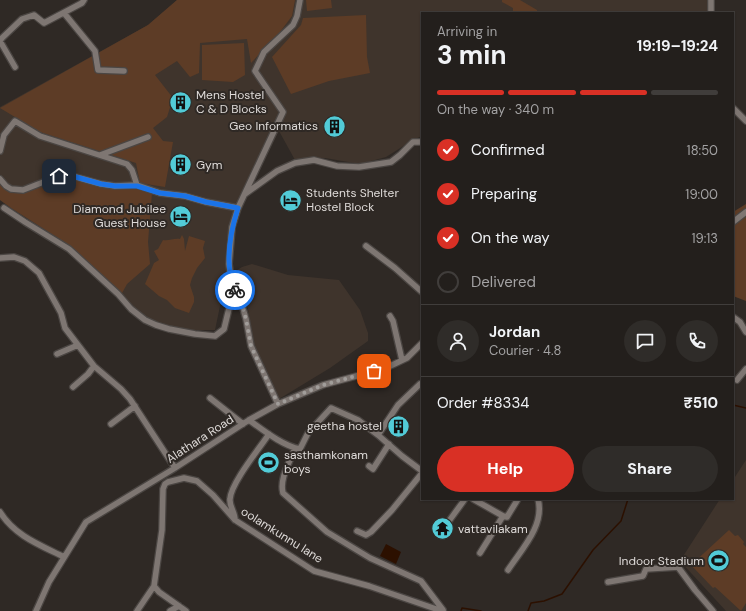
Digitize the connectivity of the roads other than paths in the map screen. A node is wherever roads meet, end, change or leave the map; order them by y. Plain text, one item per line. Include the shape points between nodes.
1 (84, 0) edge
2 (300, 0) edge
3 (711, 0) edge
4 (64, 12) junction
5 (711, 12) edge
6 (1, 37) edge
7 (15, 67) dead end
8 (124, 70) dead end
9 (734, 109) edge
10 (746, 121) edge
11 (148, 137) dead end
12 (421, 142) edge
13 (0, 152) edge
14 (100, 155) junction
15 (0, 179) edge
16 (137, 186) junction
17 (244, 195) junction
18 (4, 208) dead end
19 (238, 208) junction
20 (746, 212) edge
21 (734, 221) edge
22 (366, 246) dead end
23 (0, 258) edge
24 (234, 288) junction
25 (421, 291) edge
26 (390, 316) dead end
27 (734, 318) edge
28 (746, 332) edge
29 (78, 345) junction
30 (421, 345) edge
31 (58, 354) dead end
32 (402, 360) junction
33 (94, 366) junction
34 (746, 369) edge
35 (737, 380) dead end
36 (420, 384) dead end
37 (73, 388) dead end
38 (210, 398) dead end
39 (278, 404) junction
40 (135, 406) junction
41 (249, 420) junction
42 (111, 424) dead end
43 (243, 424) junction
44 (269, 434) junction
45 (378, 435) junction
46 (389, 444) junction
47 (295, 448) junction
48 (369, 466) dead end
49 (175, 468) junction
50 (421, 471) edge
51 (421, 473) edge
52 (464, 500) edge
53 (475, 500) edge
54 (517, 500) edge
55 (538, 500) edge
56 (0, 512) edge
57 (503, 516) junction
58 (235, 520) junction
59 (449, 521) dead end
60 (357, 531) dead end
61 (480, 553) dead end
62 (64, 557) junction
63 (508, 570) dead end
64 (608, 582) dead end
65 (154, 586) junction
66 (179, 606) junction
67 (36, 611) edge
68 (137, 611) edge
69 (170, 611) edge
70 (186, 611) edge
71 (443, 611) edge
72 (713, 611) edge

1 - 4 street
2 - 17 street via 293,25 264,52 255,71 283,112
3 - 5 street
4 - 6 street via 44,23 34,15 22,19
4 - 8 street via 95,50 98,70
6 - 7 street via 0,41
9 - 10 street
11 - 14 street
12 - 17 street via 413,142 391,162 359,167 337,166 314,160 295,163 276,171
13 - 14 street via 4,135 15,121 40,136
14 - 16 street via 128,164
15 - 16 street via 11,189 23,190 59,176 76,177 115,186
16 - 19 street
17 - 19 street
18 - 24 street via 69,249 131,309 156,325 215,336 224,329
19 - 24 street via 232,227 229,264
20 - 21 street
22 - 25 street
23 - 29 street via 14,257 25,261 39,273 61,313 65,328
24 - 39 street via 242,305 251,346
26 - 32 street
27 - 28 street
29 - 31 street
29 - 33 street
30 - 32 street, Alathara Road
32 - 39 street, Alathara Road via 386,368 323,385
33 - 37 street
33 - 40 street via 121,389
34 - 35 street
36 - 45 street via 398,405
38 - 43 street
39 - 41 street, Alathara Road
40 - 42 street
40 - 49 street
41 - 43 street, Alathara Road
41 - 44 street
43 - 49 street, Alathara Road
44 - 47 street
44 - 58 street via 232,489 230,504 235,513
45 - 46 street
45 - 47 street via 358,420 331,408 308,433 300,449
46 - 48 street via 373,469
46 - 50 street
47 - 71 street via 283,481 283,494 327,532 370,558 421,581
49 - 62 street, Alathara Road via 86,522
51 - 60 street via 371,532 366,535
52 - 59 street
53 - 57 street
54 - 57 street via 507,517
55 - 63 street via 540,511 536,526
56 - 62 street via 15,530 27,539
57 - 61 street
58 - 65 street, oolamkunnu lane via 197,481 184,478 168,482 162,492 162,530
58 - 71 street, oolamkunnu lane via 314,571
62 - 67 street, Alathara Road
64 - 72 street via 643,576 646,569 678,567
65 - 66 street
65 - 68 street
66 - 69 street
66 - 70 street

